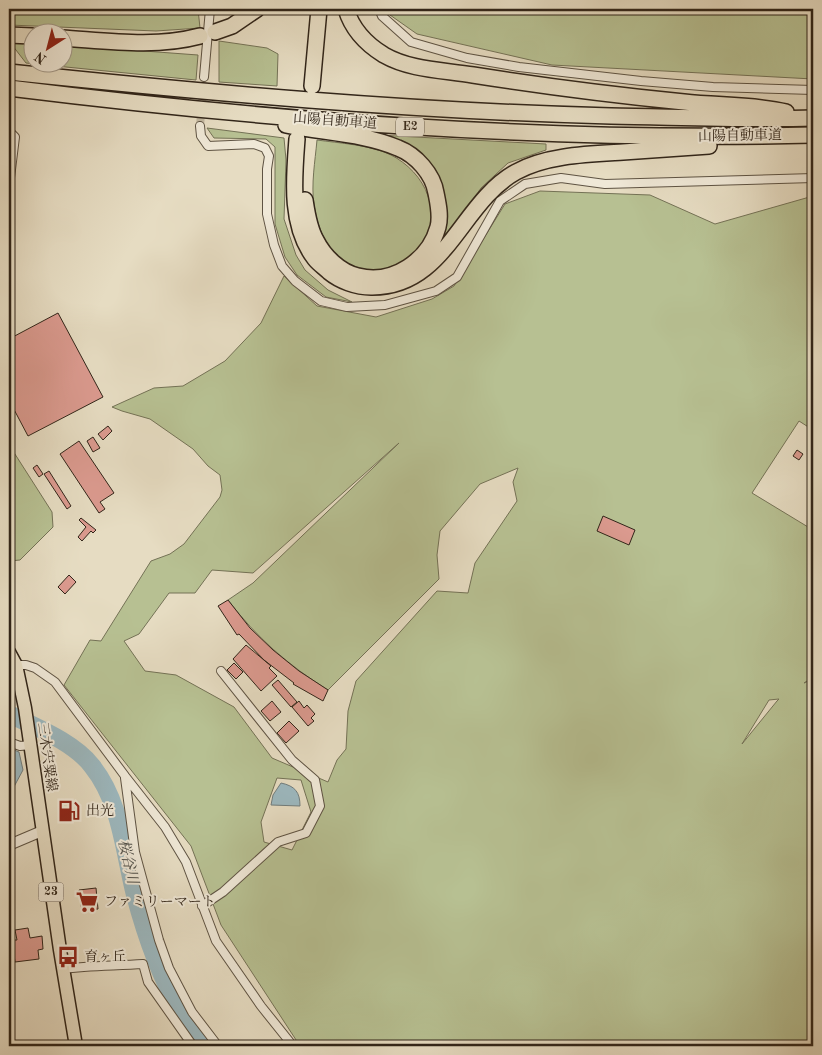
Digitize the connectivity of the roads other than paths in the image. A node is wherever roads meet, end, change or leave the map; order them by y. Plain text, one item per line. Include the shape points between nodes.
1 (210, 9) edge
2 (257, 9) edge
3 (308, 9) edge
4 (319, 9) edge
5 (346, 9) edge
6 (379, 9) edge
7 (9, 35) edge
8 (22, 36) edge
9 (72, 39) edge
10 (9, 72) edge
11 (204, 77) tunnel mouth
12 (9, 88) edge
13 (813, 90) edge
14 (231, 113) junction
15 (810, 118) edge
16 (200, 126) tunnel mouth
17 (9, 131) edge
18 (813, 135) edge
19 (813, 139) edge
20 (813, 178) edge
21 (10, 192) dead end
22 (9, 652) edge
23 (16, 665) junction
24 (221, 671) dead end
25 (9, 742) edge
26 (30, 742) junction
27 (124, 776) junction
28 (42, 831) junction
29 (9, 846) edge
30 (202, 906) junction
31 (63, 969) junction
32 (76, 1046) edge
33 (193, 1046) edge
34 (218, 1046) edge
35 (293, 1046) edge

1 - 11 street
2 - 9 highway via 232,26 180,42 152,44
3 - 4 highway via 307,85
5 - 15 highway via 365,41 406,65 634,97 770,108
6 - 13 street via 382,16 412,42 467,58 641,82
7 - 8 highway
10 - 15 highway, 山陽自動車道 / E2 via 434,110 726,119
12 - 14 highway, 山陽自動車道 / E2
14 - 18 highway, 山陽自動車道 / E2 via 572,135
14 - 19 highway via 372,140 400,148 422,164 435,185 438,224 434,239 419,259 406,268 390,275 358,276 338,266 315,239 303,186 301,138 294,191 299,224 315,259 336,278 362,287 384,287 421,272 439,256 494,187 536,163 574,155
16 - 20 street via 201,136 208,146 254,144 265,148 269,156 267,214 282,266 321,301 347,307 386,305 436,291 457,277 500,201 525,184 561,178 604,184
17 - 21 street via 15,137
22 - 23 main road, 三木宍粟線 / 23
23 - 26 main road, 三木宍粟線 / 23
23 - 27 street via 35,668 54,682
24 - 30 street via 292,760 315,780 320,806 306,833 278,842 223,892
25 - 26 street via 20,746
26 - 28 main road, 三木宍粟線 / 23
27 - 30 street via 165,827 186,862
27 - 34 street via 135,852 159,940 169,968 192,1012
28 - 29 street
28 - 31 main road, 三木宍粟線 / 23
30 - 35 street via 216,941
31 - 32 main road, 三木宍粟線 / 23
31 - 33 street via 142,964 148,982

